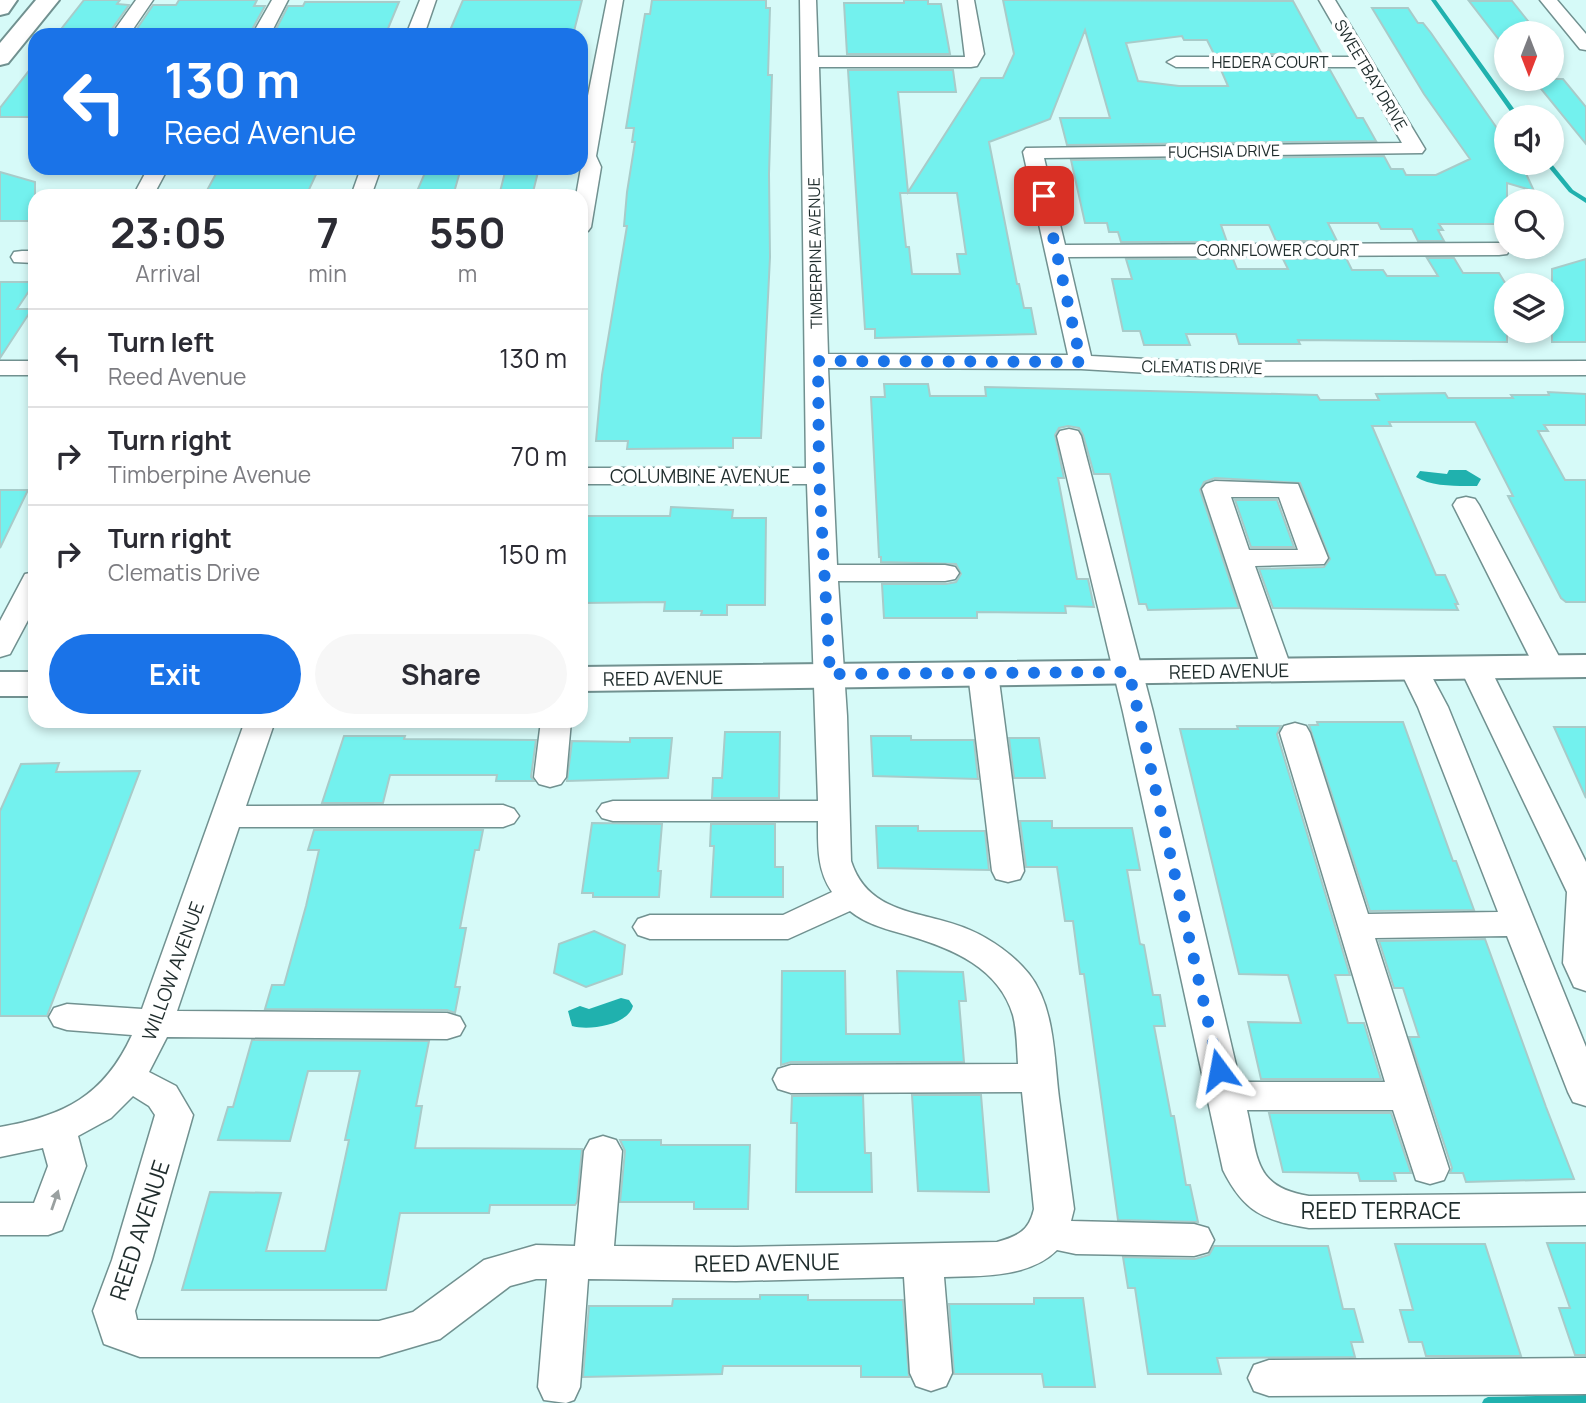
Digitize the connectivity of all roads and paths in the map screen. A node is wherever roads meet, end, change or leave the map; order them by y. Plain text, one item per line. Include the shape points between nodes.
1 (6, 0) edge
2 (48, 0) edge
3 (145, 0) edge
4 (280, 0) edge
5 (428, 0) edge
6 (615, 0) edge
7 (808, 0) edge
8 (966, 0) edge
9 (1327, 0) edge
10 (1548, 0) edge
11 (0, 8) edge
12 (125, 28) edge
13 (265, 28) edge
14 (418, 28) edge
15 (1586, 45) edge
16 (0, 58) edge
17 (811, 62) junction
18 (1176, 62) dead end
19 (1364, 62) junction
20 (588, 132) edge
21 (1415, 149) joint
22 (588, 163) edge
23 (587, 189) edge
24 (1494, 249) edge
25 (1057, 251) junction
26 (818, 361) junction
27 (1081, 362) junction
28 (0, 368) edge
29 (28, 368) edge
30 (1586, 368) edge
31 (1069, 436) dead end
32 (819, 476) junction
33 (588, 477) edge
34 (1466, 505) dead end
35 (1238, 558) dead end
36 (824, 573) junction
37 (945, 573) dead end
38 (28, 589) edge
39 (10, 612) edge
40 (0, 648) edge
41 (1549, 666) junction
42 (1586, 666) edge
43 (1414, 668) junction
44 (1475, 668) junction
45 (1277, 670) junction
46 (1129, 672) junction
47 (983, 673) junction
48 (830, 674) junction
49 (588, 679) edge
50 (0, 684) edge
51 (28, 684) edge
52 (258, 728) edge
53 (554, 728) edge
54 (1295, 733) dead end
55 (550, 778) dead end
56 (614, 811) dead end
57 (834, 811) junction
58 (503, 816) dead end
59 (227, 817) junction
60 (1009, 871) dead end
61 (853, 896) junction
62 (1519, 924) junction
63 (1355, 926) junction
64 (650, 927) dead end
65 (1586, 978) edge
66 (67, 1017) dead end
67 (155, 1023) junction
68 (447, 1026) dead end
69 (1038, 1078) junction
70 (128, 1079) junction
71 (791, 1079) dead end
72 (1586, 1092) edge
73 (1224, 1096) junction
74 (1408, 1096) junction
75 (57, 1129) junction
76 (0, 1142) edge
77 (603, 1150) dead end
78 (1430, 1169) dead end
79 (1586, 1209) edge
80 (0, 1219) edge
81 (1049, 1232) junction
82 (1194, 1240) dead end
83 (923, 1258) junction
84 (581, 1263) junction
85 (931, 1373) dead end
86 (1586, 1376) edge
87 (1269, 1378) dead end
88 (559, 1387) dead end

1 - 11 main road
2 - 16 main road
3 - 12 street
4 - 13 street
5 - 14 street
6 - 20 street
7 - 17 street, TIMBERPINE AVENUE
8 - 17 street via 975,54 971,62
9 - 19 street, SWEETBAY DRIVE
10 - 15 street
17 - 26 street, TIMBERPINE AVENUE
18 - 19 street, HEDERA COURT
19 - 21 street, SWEETBAY DRIVE
21 - 25 street, FUCHSIA DRIVE via 1033,152
22 - 23 street
24 - 25 street, CORNFLOWER COURT
25 - 27 street
26 - 27 street, CLEMATIS DRIVE
26 - 32 street, TIMBERPINE AVENUE
27 - 30 street, CLEMATIS DRIVE via 1200,369
28 - 29 street
31 - 46 street, REED TERRACE
32 - 33 street, COLUMBINE AVENUE
32 - 36 street, TIMBERPINE AVENUE
34 - 41 street
35 - 45 street
36 - 37 street
36 - 48 street, TIMBERPINE AVENUE
38 - 39 street
39 - 40 street
41 - 42 main road, REED AVENUE
41 - 44 main road, REED AVENUE
43 - 44 main road, REED AVENUE
43 - 45 main road, REED AVENUE
43 - 62 street
44 - 65 street via 1584,892 1580,964
45 - 46 main road, REED AVENUE
46 - 47 main road, REED AVENUE
46 - 73 street, REED TERRACE
47 - 48 main road, REED AVENUE
47 - 60 street
48 - 49 main road, REED AVENUE
48 - 57 street
50 - 51 main road
52 - 59 street, WILLOW AVENUE
53 - 55 street
54 - 63 street
56 - 57 street
57 - 61 street via 835,861
58 - 59 street
59 - 67 street, WILLOW AVENUE
61 - 64 street via 788,927
61 - 69 street via 893,919 957,938 992,958 1017,983 1031,1017
62 - 63 street
62 - 72 street
63 - 74 street
66 - 67 street
67 - 68 street
67 - 70 street, WILLOW AVENUE
69 - 71 street
69 - 81 street via 1054,1209
70 - 75 street, WILLOW AVENUE via 105,1103
70 - 84 street, REED AVENUE via 165,1095 174,1115 114,1311 118,1331 140,1339 379,1339 425,1327 498,1272 536,1262
73 - 74 street
73 - 79 street, REED TERRACE via 1250,1187 1265,1200 1287,1209
74 - 78 street
75 - 76 street, WILLOW AVENUE
80 -> 75 street via 48,1219 67,1166
77 - 84 street
81 - 82 street via 1076,1238
81 - 83 street, REED AVENUE via 1034,1248 997,1259
83 - 84 street, REED AVENUE
83 - 85 street
84 - 88 street
86 - 87 street

